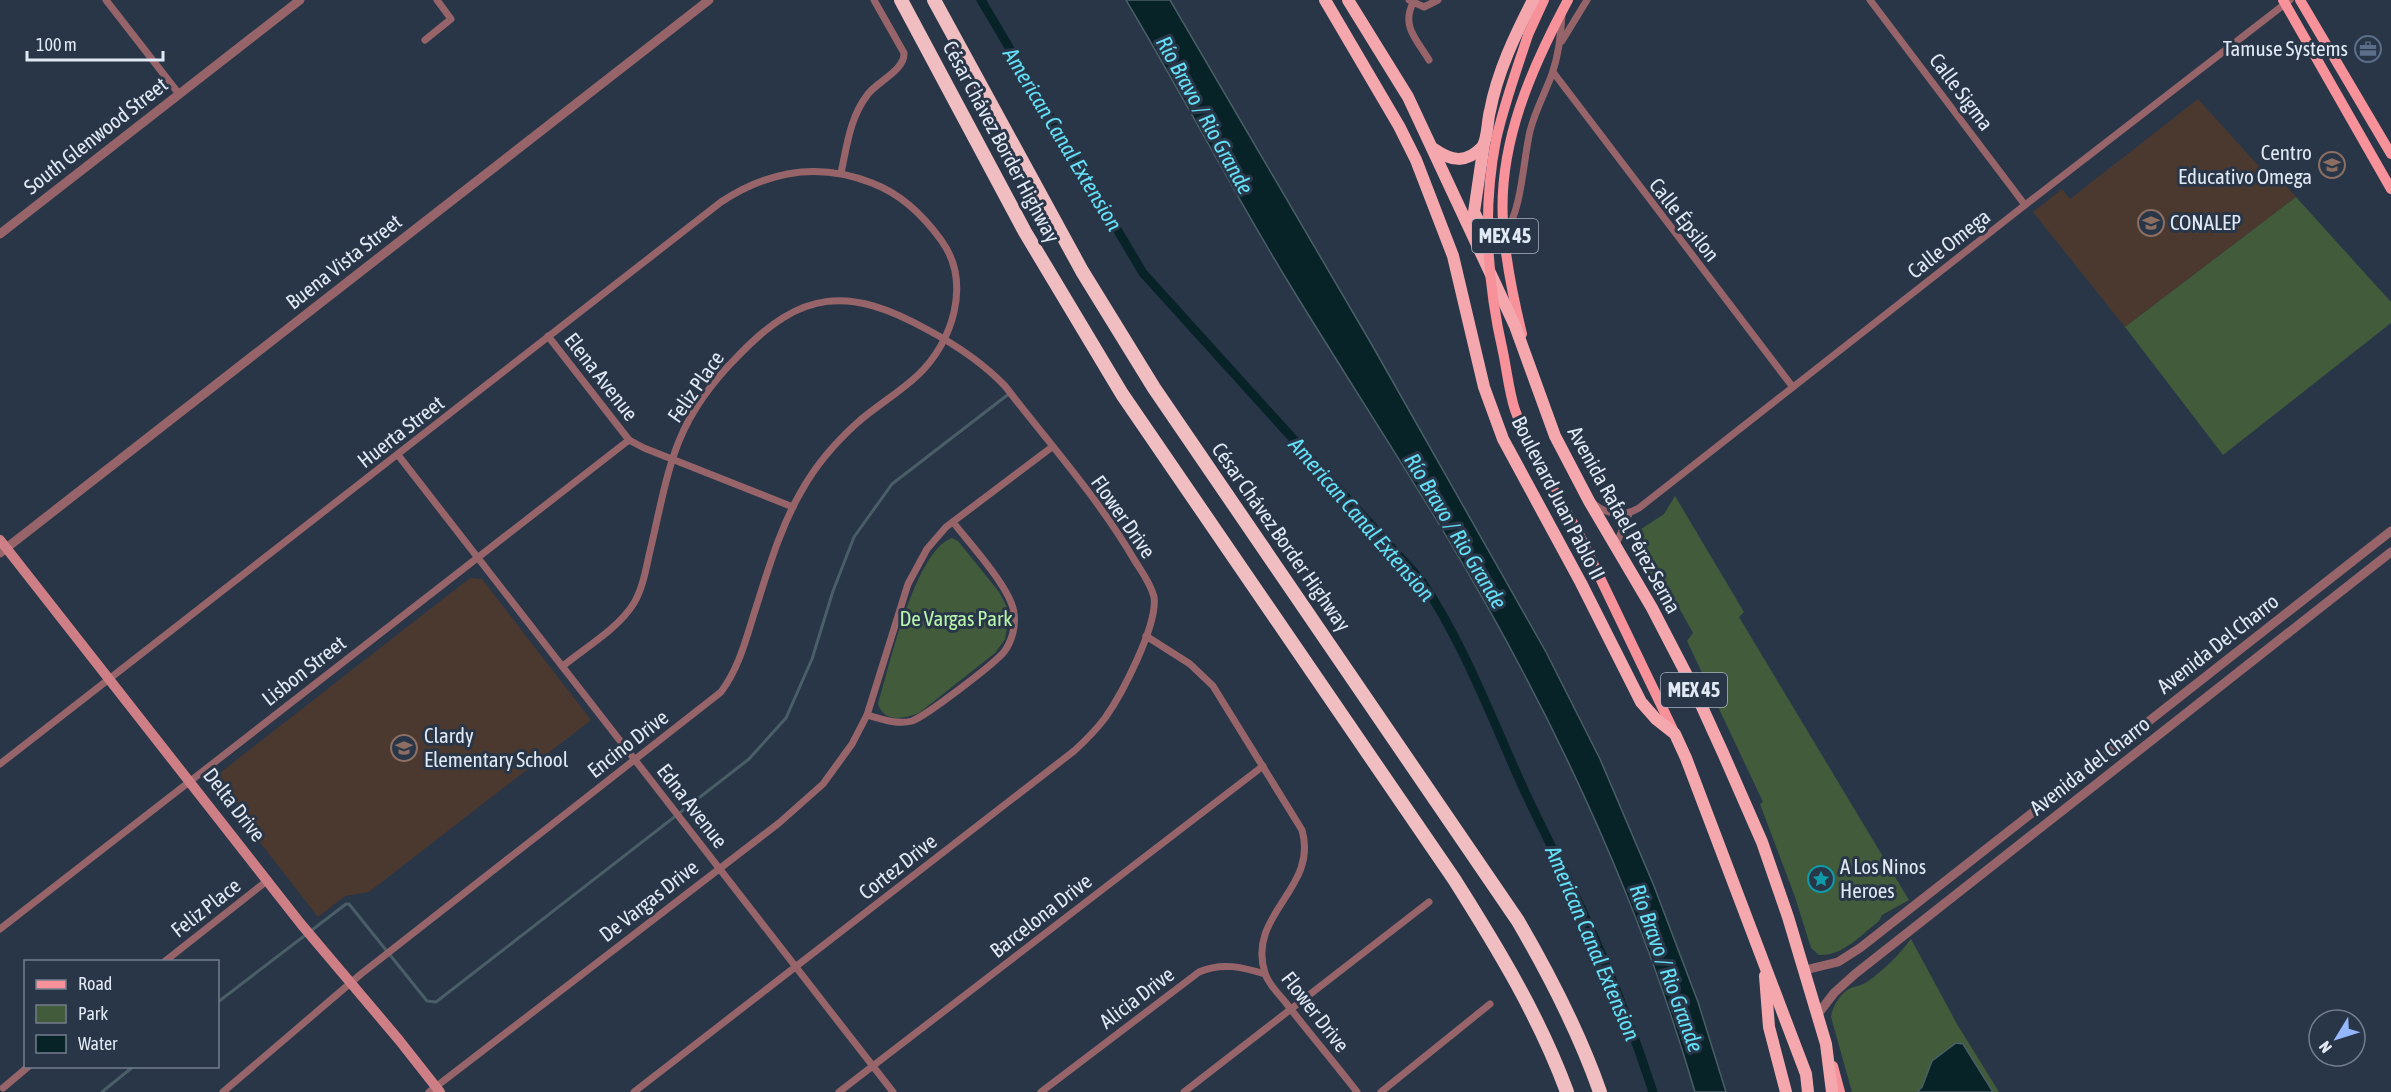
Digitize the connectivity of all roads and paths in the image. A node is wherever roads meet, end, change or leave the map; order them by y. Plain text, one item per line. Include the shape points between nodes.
1 (106, 0) edge
2 (300, 0) edge
3 (437, 0) edge
4 (709, 0) edge
5 (874, 0) edge
6 (901, 0) edge
7 (934, 0) edge
8 (1325, 0) edge
9 (1348, 0) edge
10 (1438, 0) edge
11 (1533, 0) edge
12 (1544, 0) edge
13 (1568, 0) edge
14 (1587, 0) edge
15 (1870, 0) edge
16 (2300, 0) edge
17 (2286, 1) edge
18 (1411, 2) edge
19 (1562, 11) junction
20 (425, 40) dead end
21 (1561, 43) junction
22 (1429, 60) dead end
23 (1553, 72) junction
24 (180, 94) junction
25 (2359, 97) junction
26 (2344, 106) junction
27 (1484, 144) junction
28 (1431, 148) junction
29 (2391, 154) edge
30 (841, 172) junction
31 (2391, 189) edge
32 (2025, 205) junction
33 (0, 234) edge
34 (1505, 234) junction
35 (549, 336) junction
36 (943, 339) junction
37 (1527, 352) junction
38 (1792, 386) junction
39 (629, 440) junction
40 (1052, 447) junction
41 (398, 455) junction
42 (673, 458) junction
43 (1589, 501) junction
44 (793, 507) junction
45 (1629, 514) junction
46 (953, 522) junction
47 (2391, 531) edge
48 (2, 547) edge
49 (1615, 547) junction
50 (2391, 552) edge
51 (478, 556) junction
52 (1146, 636) junction
53 (563, 666) junction
54 (110, 678) junction
55 (867, 715) junction
56 (1675, 734) junction
57 (636, 760) junction
58 (0, 764) edge
59 (1263, 766) junction
60 (191, 781) junction
61 (719, 868) junction
62 (268, 880) junction
63 (1429, 902) dead end
64 (0, 929) edge
65 (167, 960) edge
66 (1764, 963) junction
67 (796, 967) junction
68 (1805, 970) junction
69 (1265, 974) junction
70 (350, 984) junction
71 (1490, 1004) dead end
72 (1291, 1010) junction
73 (1818, 1014) junction
74 (1826, 1044) junction
75 (873, 1066) junction
76 (27, 1068) edge
77 (3, 1089) edge
78 (435, 1090) edge
79 (223, 1092) edge
80 (634, 1092) edge
81 (839, 1092) edge
82 (893, 1092) edge
83 (1041, 1092) edge
84 (1184, 1092) edge
85 (1357, 1092) edge
86 (1381, 1092) edge
87 (1567, 1092) edge
88 (1600, 1092) edge
89 (1786, 1092) edge
90 (1810, 1092) edge
91 (1832, 1092) edge
92 (1840, 1092) edge

1 - 24 street
2 - 24 street, South Glenwood Street
3 - 20 street via 451,19
4 - 48 street, Buena Vista Street
5 - 30 street via 904,58 860,106 850,129
6 - 87 highway, César Chávez Border Highway via 1019,222 1082,329 1172,469 1484,927 1535,1017
7 - 88 highway, César Chávez Border Highway via 1082,271 1154,388 1518,921 1556,990
8 - 56 highway, Boulevard Juan Pablo II via 1416,160 1453,256 1484,387 1503,439 1641,702
9 - 28 highway via 1408,98
10 - 18 street via 1428,6
11 - 27 highway via 1497,85
12 - 56 main road, MEX 45, bridge via 1528,35 1496,141 1487,237 1495,318 1514,407
13 - 19 main road, Avenida Rafael Pérez Serna / MEX 45
14 - 21 street
15 - 32 street, Calle Sigma
16 - 25 main road
17 - 26 main road
17 - 32 street, Calle Omega
18 - 22 street via 1407,24
19 - 21 street
19 - 34 main road, Avenida Rafael Pérez Serna / MEX 45 via 1520,104 1505,182
21 - 23 street
23 - 34 street via 1530,129 1516,212
23 - 38 street, Calle Épsilon
24 - 33 street, South Glenwood Street
25 - 26 main road
25 - 29 main road
26 - 31 main road
27 - 28 highway via 1469,157 1458,160
27 - 34 highway via 1474,212 1479,222
28 - 37 highway
30 - 35 street, Huerta Street via 786,173 739,190
30 - 36 street via 876,184 904,201 944,244 958,285 955,309
32 - 38 street, Calle Omega
34 - 37 main road, Avenida Rafael Pérez Serna / MEX 45 via 1507,266
35 - 39 street, Elena Avenue
35 - 41 street, Huerta Street
36 - 40 street, Flower Drive via 992,373
36 - 42 street, Feliz Place via 901,316 862,302 824,302 797,309 764,332 712,384
36 - 44 street, Encino Drive via 916,377 858,422 832,448
37 - 43 highway, Avenida Rafael Pérez Serna / MEX 45 via 1555,436
38 - 45 street, Calle Omega
39 - 42 street, Elena Avenue
39 - 51 street, Lisbon Street
40 - 46 street, De Vargas Drive
40 - 52 street, Flower Drive via 1114,528 1151,588 1154,613
41 - 51 street, Edna Avenue
41 - 54 street, Huerta Street
42 - 44 street, Elena Avenue
42 - 53 street, Feliz Place via 638,594 617,623
43 - 45 street via 1610,512
43 - 49 highway, Avenida Rafael Pérez Serna / MEX 45
44 - 57 street, Encino Drive via 730,680 713,700
45 - 49 street
46 - 55 street, De Vargas Drive via 927,549 908,584
46 - 55 street via 1008,594 1014,615 1010,642 996,660 923,715 903,722
47 - 68 street, Avenida Del Charro via 1860,948 1838,962
48 - 54 main road, Delta Drive
49 - 68 highway, Avenida Rafael Pérez Serna / MEX 45 via 1652,608 1719,743 1765,850
50 - 73 street, Avenida del Charro via 1844,983
51 - 53 street, Edna Avenue
51 - 60 street, Lisbon Street
52 - 59 street, Flower Drive via 1171,650 1205,678
52 - 67 street, Cortez Drive via 1116,701 1091,735
53 - 57 street, Edna Avenue
54 - 58 street, Huerta Street
54 - 60 main road, Delta Drive
55 - 61 street, De Vargas Drive via 823,784
56 - 66 highway, MEX 45
57 - 61 street, Edna Avenue
57 - 70 street, Encino Drive
59 - 69 street, Flower Drive via 1302,830 1306,850 1301,871 1267,928 1262,947
59 - 75 street, Barcelona Drive
60 - 62 main road, Delta Drive
60 - 64 street, Lisbon Street
61 - 67 street, Edna Avenue
61 - 78 street, De Vargas Drive
62 - 65 street, Feliz Place
62 - 70 main road, Delta Drive
63 - 72 street
66 - 89 highway via 1769,1027
66 - 90 highway, MEX 45
67 - 75 street, Edna Avenue
67 - 80 street, Cortez Drive
68 - 73 highway, Avenida Rafael Pérez Serna / MEX 45
69 - 72 street, Flower Drive
69 - 83 street, Alicia Drive via 1226,965 1199,972
70 - 78 main road, Delta Drive via 399,1040
70 - 79 street, Encino Drive
71 - 86 street
72 - 84 street
72 - 85 street, Flower Drive
73 - 74 highway, Avenida Rafael Pérez Serna / MEX 45
74 - 91 highway, Avenida Rafael Pérez Serna
74 - 92 main road, MEX 45
75 - 81 street, Barcelona Drive
75 - 82 street, Edna Avenue
76 - 77 street

